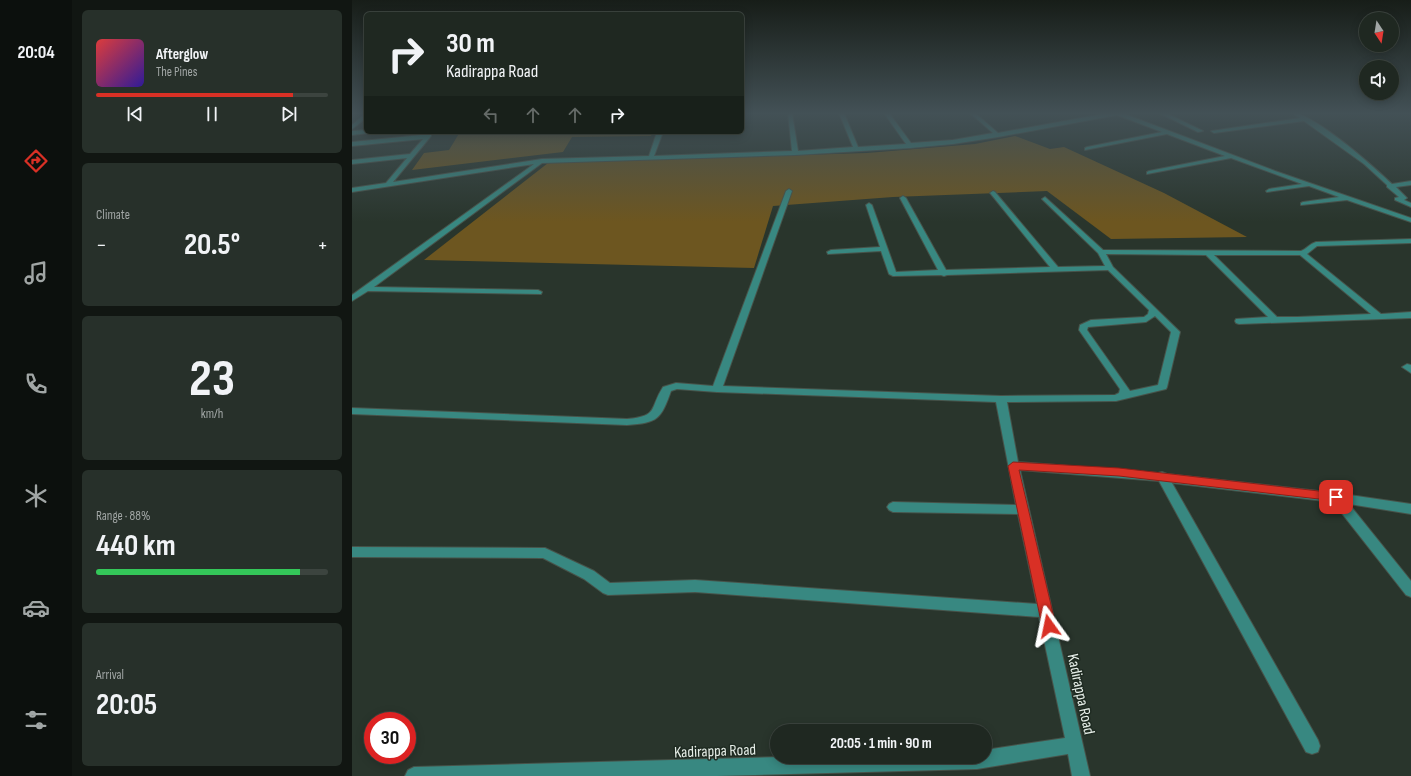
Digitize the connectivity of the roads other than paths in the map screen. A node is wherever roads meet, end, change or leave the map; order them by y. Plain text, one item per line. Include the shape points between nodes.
1 (417, 149) edge
2 (654, 149) edge
3 (794, 149) edge
4 (867, 149) edge
5 (1214, 149) edge
6 (1347, 149) edge
7 (857, 150) joint
8 (794, 153) junction
9 (411, 156) junction
10 (1232, 156) junction
11 (651, 157) junction
12 (542, 161) junction
13 (352, 162) edge
14 (1149, 173) dead end
15 (1411, 183) edge
16 (388, 184) junction
17 (1309, 184) junction
18 (1389, 186) junction
19 (352, 190) edge
20 (789, 191) dead end
21 (1269, 192) dead end
22 (993, 193) dead end
23 (903, 198) dead end
24 (1348, 198) junction
25 (1045, 199) dead end
26 (1303, 204) dead end
27 (869, 205) dead end
28 (1411, 205) edge
29 (1411, 210) edge
30 (1399, 216) junction
31 (1411, 220) edge
32 (1411, 241) edge
33 (885, 248) junction
34 (832, 252) dead end
35 (1101, 252) junction
36 (1208, 253) junction
37 (1302, 253) junction
38 (1110, 268) junction
39 (1055, 269) junction
40 (944, 274) junction
41 (366, 289) junction
42 (538, 292) dead end
43 (352, 299) edge
44 (1153, 309) junction
45 (1379, 316) junction
46 (1410, 316) edge
47 (1275, 319) junction
48 (1239, 321) dead end
49 (717, 389) junction
50 (1124, 395) junction
51 (1001, 400) junction
52 (352, 411) edge
53 (1013, 466) junction
54 (1162, 476) junction
55 (1336, 497) junction
56 (893, 507) dead end
57 (1411, 509) edge
58 (1023, 510) junction
59 (352, 552) edge
60 (1411, 591) edge
61 (1046, 611) junction
62 (1075, 745) junction
63 (1312, 746) dead end
64 (414, 776) edge
65 (1081, 776) edge

1 - 9 street
2 - 11 street
3 - 8 street
4 - 7 street
5 - 10 street
6 - 18 street via 1366,163
7 - 8 street
8 - 11 street
9 - 13 street
9 - 16 street
10 - 14 street
10 - 17 street
11 - 12 street
12 - 16 street
12 - 41 street
15 - 18 street
16 - 19 street
17 - 21 street
17 - 24 street
18 - 28 street via 1404,198 1397,199
20 - 49 street
22 - 39 street
23 - 40 street
24 - 26 street
24 - 30 street
25 - 35 street
27 - 33 street
29 - 30 street
30 - 31 street
32 - 37 street via 1316,244 1310,246 1308,252
33 - 34 street
33 - 40 street via 893,274
35 - 36 street
35 - 38 street
36 - 37 street
36 - 47 street
37 - 45 street
38 - 39 street
38 - 44 street
39 - 40 street
41 - 42 street
41 - 43 street
44 - 50 street via 1176,332 1162,387
44 - 50 street via 1152,315 1146,319 1084,325 1083,330 1126,389
45 - 46 street
45 - 47 street
47 - 48 street
49 - 51 street
49 - 52 street via 669,387 657,415 647,421
50 - 51 street via 1116,398
51 - 53 street, Kadirappa Road
53 - 54 street
53 - 58 street, Kadirappa Road
54 - 55 street
54 - 63 street
55 - 57 street
55 - 60 street
56 - 58 street
58 - 61 street, Kadirappa Road
59 - 61 street via 545,553 590,575 608,589 695,586
61 - 62 street, Kadirappa Road
62 - 64 street, Kadirappa Road via 977,760
62 - 65 street

